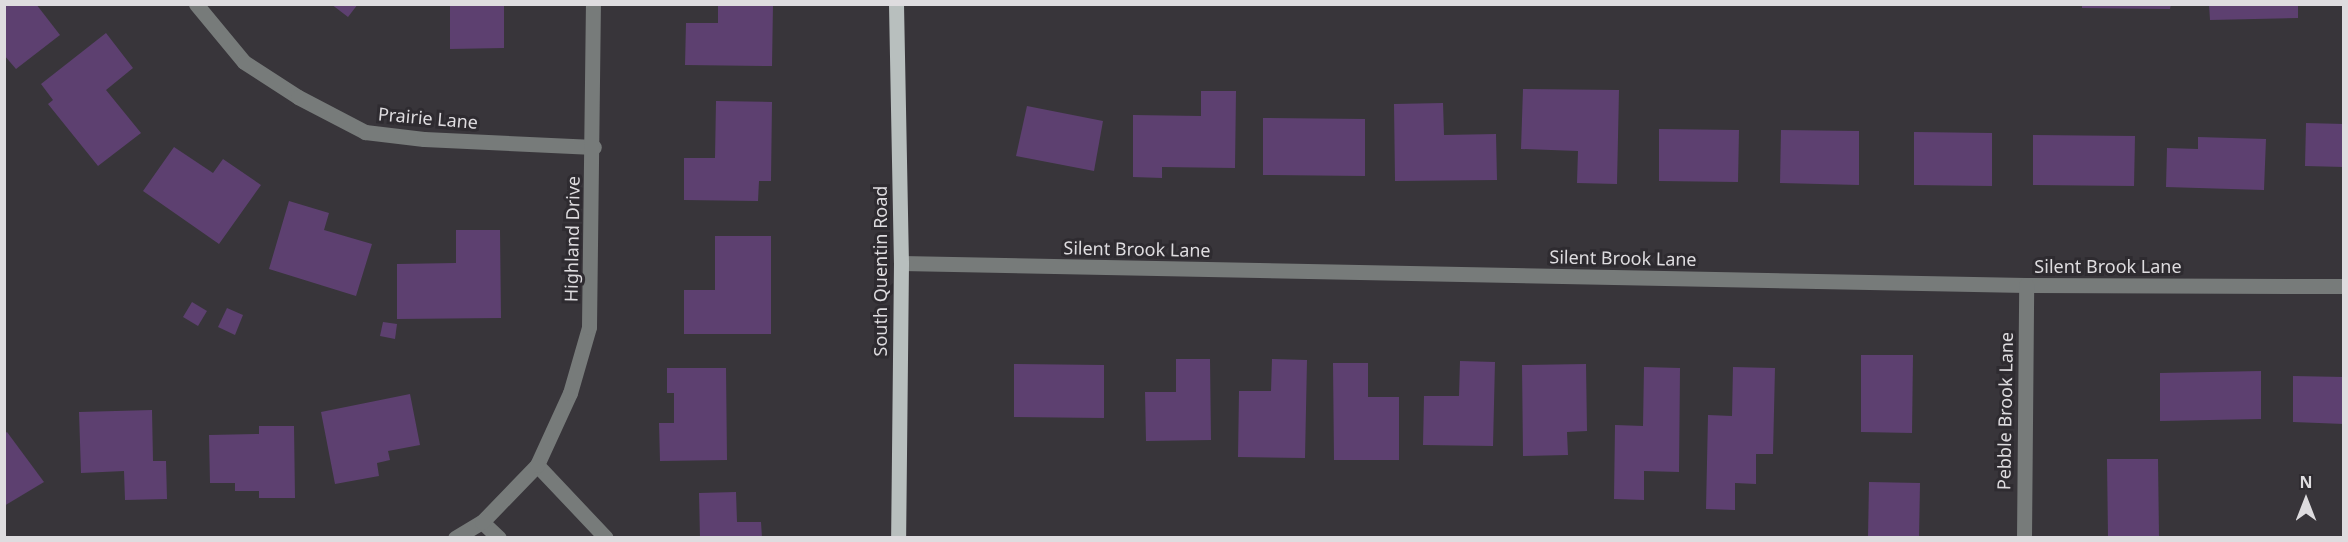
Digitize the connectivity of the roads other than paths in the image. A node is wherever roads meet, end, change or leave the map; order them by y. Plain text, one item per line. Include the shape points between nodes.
1 (196, 4) edge
2 (593, 4) edge
3 (896, 4) edge
4 (594, 147) junction
5 (901, 263) junction
6 (2026, 285) junction
7 (2343, 286) edge
8 (537, 465) junction
9 (482, 522) junction
10 (455, 537) edge
11 (500, 537) edge
12 (606, 537) edge
13 (898, 537) edge
14 (2024, 537) edge

1 - 4 street, Prairie Lane via 244,62 298,98 365,132 424,139
2 - 4 street, Highland Drive
3 - 5 main road, South Quentin Road
4 - 8 street, Highland Drive via 589,327 570,393
5 - 6 street, Silent Brook Lane
5 - 13 main road, South Quentin Road
6 - 7 street, Silent Brook Lane
6 - 14 street, Pebble Brook Lane
8 - 9 street, Highland Drive
8 - 12 street
9 - 10 street, Highland Drive
9 - 11 street

